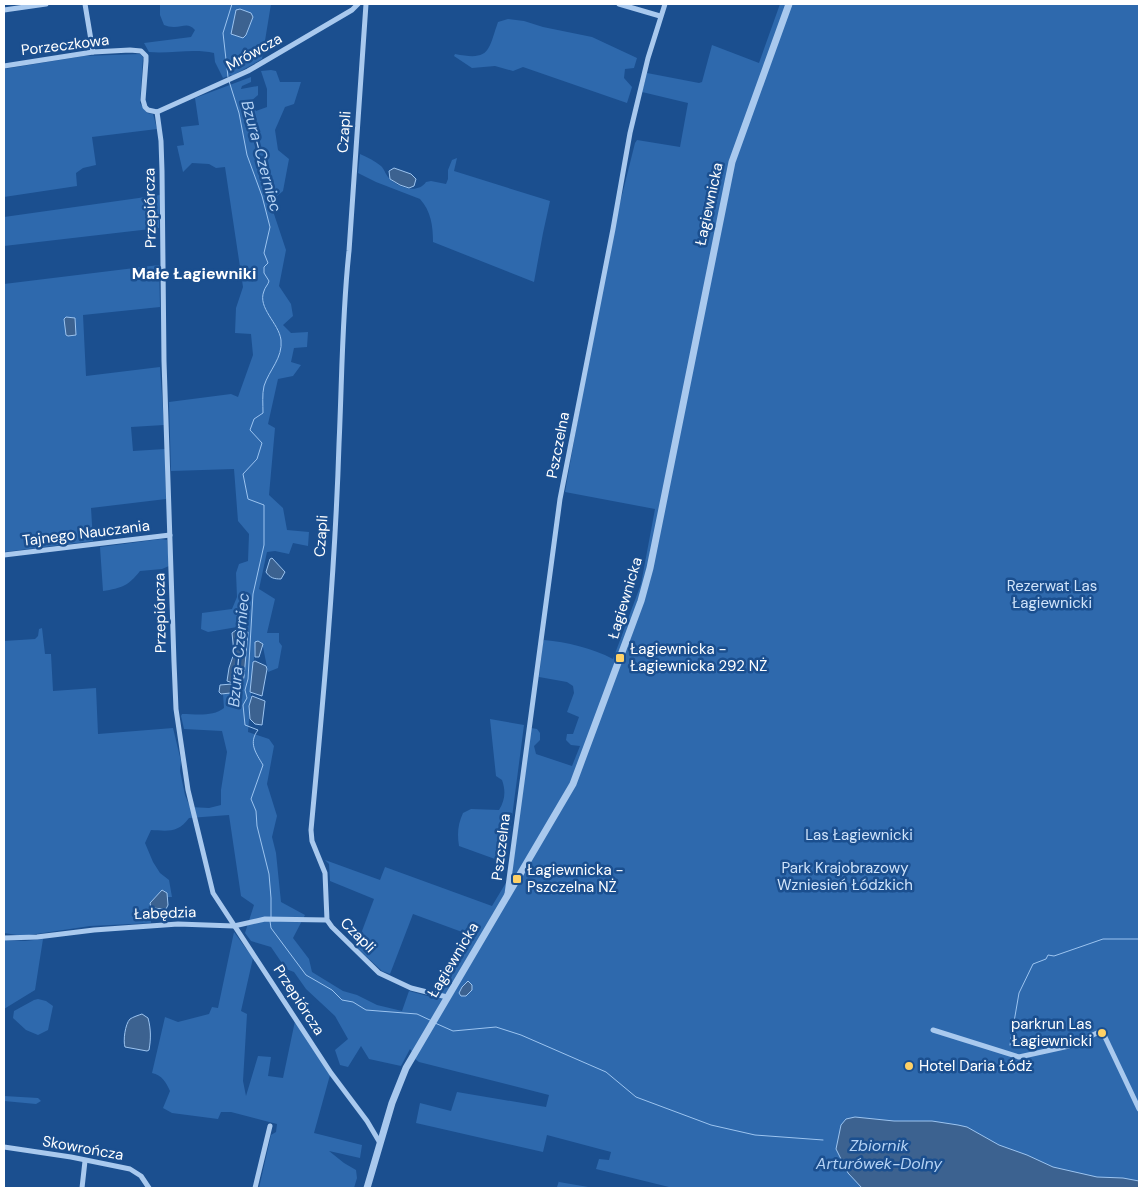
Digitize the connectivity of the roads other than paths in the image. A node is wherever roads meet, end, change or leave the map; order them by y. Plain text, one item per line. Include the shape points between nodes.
1 (46, 4) edge
2 (85, 4) edge
3 (358, 4) edge
4 (366, 4) edge
5 (619, 4) edge
6 (664, 4) edge
7 (789, 4) edge
8 (4, 10) edge
9 (352, 10) junction
10 (364, 16) junction
11 (660, 16) junction
12 (130, 50) joint
13 (92, 52) junction
14 (4, 66) edge
15 (156, 112) junction
16 (170, 536) junction
17 (4, 556) edge
18 (507, 897) junction
19 (327, 920) junction
20 (234, 926) junction
21 (4, 938) edge
22 (447, 997) junction
23 (933, 1030) dead end
24 (1139, 1109) edge
25 (270, 1126) dead end
26 (380, 1144) junction
27 (4, 1147) edge
28 (85, 1161) junction
29 (82, 1188) edge
30 (149, 1188) edge
31 (255, 1188) edge
32 (367, 1188) edge

1 - 8 street
2 - 13 street
3 - 9 street, Mrówcza
4 - 10 street, Czapli
5 - 11 street
6 - 11 street, Pszczelna
7 - 18 street, Łagiewnicka via 732,162 644,590 575,779
9 - 10 street
9 - 15 street, Mrówcza via 235,78
10 - 19 street, Czapli via 345,287 324,693 310,830 325,873
11 - 18 street, Pszczelna via 624,162 560,499
12 - 13 street, Porzeczkowa
12 - 15 street, Przepiórcza via 141,51 146,56 143,104
13 - 14 street, Porzeczkowa
15 - 16 street, Przepiórcza via 162,156
16 - 17 street, Tajnego Nauczania
16 - 20 street, Przepiórcza via 176,709 188,790 214,893
18 - 22 street, Łagiewnicka
19 - 20 street, Łabędzia via 265,919
19 - 22 street, Czapli via 379,973 411,988
20 - 21 street, Łabędzia via 178,924
20 - 26 street, Przepiórcza
22 - 26 street, Łagiewnicka via 410,1060
23 - 24 street via 1019,1057 1069,1046 1102,1033
25 - 31 street
26 - 32 street, Łagiewnicka
27 - 28 street, Skowrończa
28 - 29 street
28 - 30 street, Skowrończa via 130,1169 141,1176

